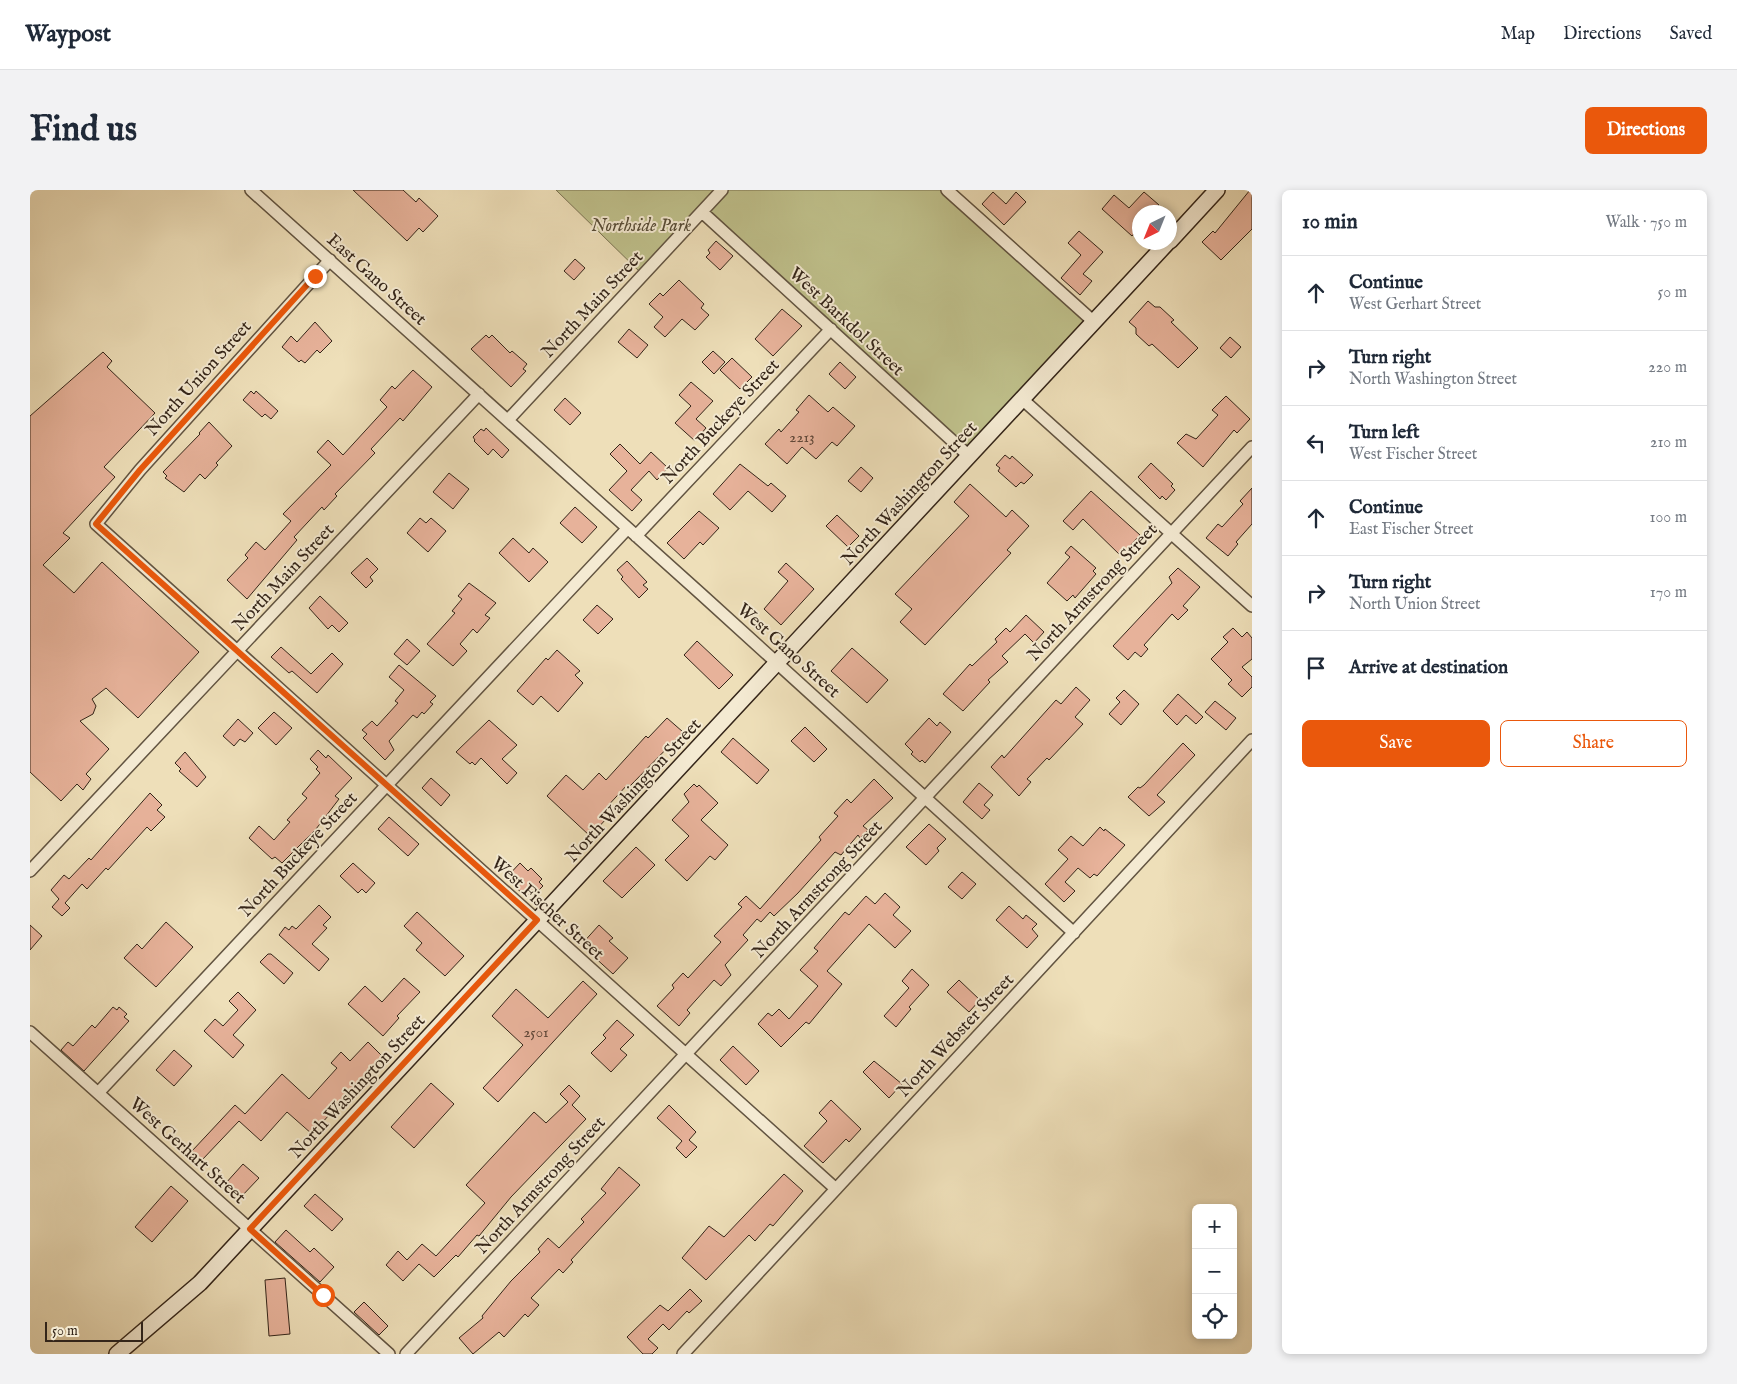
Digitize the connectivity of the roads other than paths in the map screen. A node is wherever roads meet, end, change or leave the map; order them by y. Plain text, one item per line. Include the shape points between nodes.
1 (251, 190) edge
2 (722, 190) edge
3 (947, 190) edge
4 (1217, 190) edge
5 (961, 194) edge
6 (702, 212) junction
7 (1177, 233) edge
8 (1162, 250) edge
9 (330, 260) junction
10 (1094, 322) junction
11 (831, 329) junction
12 (479, 394) junction
13 (1022, 399) junction
14 (508, 420) junction
15 (1252, 447) edge
16 (969, 456) junction
17 (96, 524) joint
18 (631, 532) junction
19 (1171, 533) junction
20 (1252, 606) edge
21 (238, 651) junction
22 (776, 663) junction
23 (1252, 740) edge
24 (386, 785) junction
25 (926, 798) junction
26 (30, 871) edge
27 (537, 920) junction
28 (1074, 933) junction
29 (30, 1032) edge
30 (687, 1055) junction
31 (98, 1093) junction
32 (836, 1190) junction
33 (250, 1229) junction
34 (117, 1354) edge
35 (389, 1354) edge
36 (406, 1354) edge
37 (683, 1354) edge

1 - 9 street, East Gano Street
2 - 6 street, North Main Street
3 - 5 street
4 - 7 main road, North Washington Street
5 - 10 street
6 - 11 street, West Barkdol Street
6 - 14 street, North Main Street
8 - 10 main road, North Washington Street
9 - 12 street, East Gano Street
9 - 17 street, North Union Street via 140,470
10 - 13 main road, North Washington Street
11 - 16 street, West Barkdol Street
11 - 18 street, North Buckeye Street
12 - 14 street, West Gano Street
12 - 21 street, North Main Street
13 - 16 main road, North Washington Street
13 - 19 street
14 - 18 street, West Gano Street
15 - 19 street, North Armstrong Street
16 - 22 main road, North Washington Street
17 - 21 street, West Fischer Street
18 - 22 street, West Gano Street
18 - 24 street, North Buckeye Street
19 - 20 street
19 - 25 street, North Armstrong Street
21 - 24 street, West Fischer Street
21 - 26 street, North Main Street
22 - 25 street, West Gano Street
22 - 27 main road, North Washington Street
23 - 28 street, North Webster Street
24 - 27 street, West Fischer Street
24 - 31 street, North Buckeye Street
25 - 28 street, West Gano Street
25 - 30 street, North Armstrong Street
27 - 30 street, West Fischer Street
27 - 33 main road, North Washington Street
28 - 32 street, North Webster Street
29 - 31 street, West Gerhart Street
30 - 32 street, West Fischer Street
30 - 36 street, North Armstrong Street
31 - 33 street, West Gerhart Street
32 - 37 street, North Webster Street
33 - 34 main road, North Washington Street via 200,1283
33 - 35 street, West Gerhart Street

